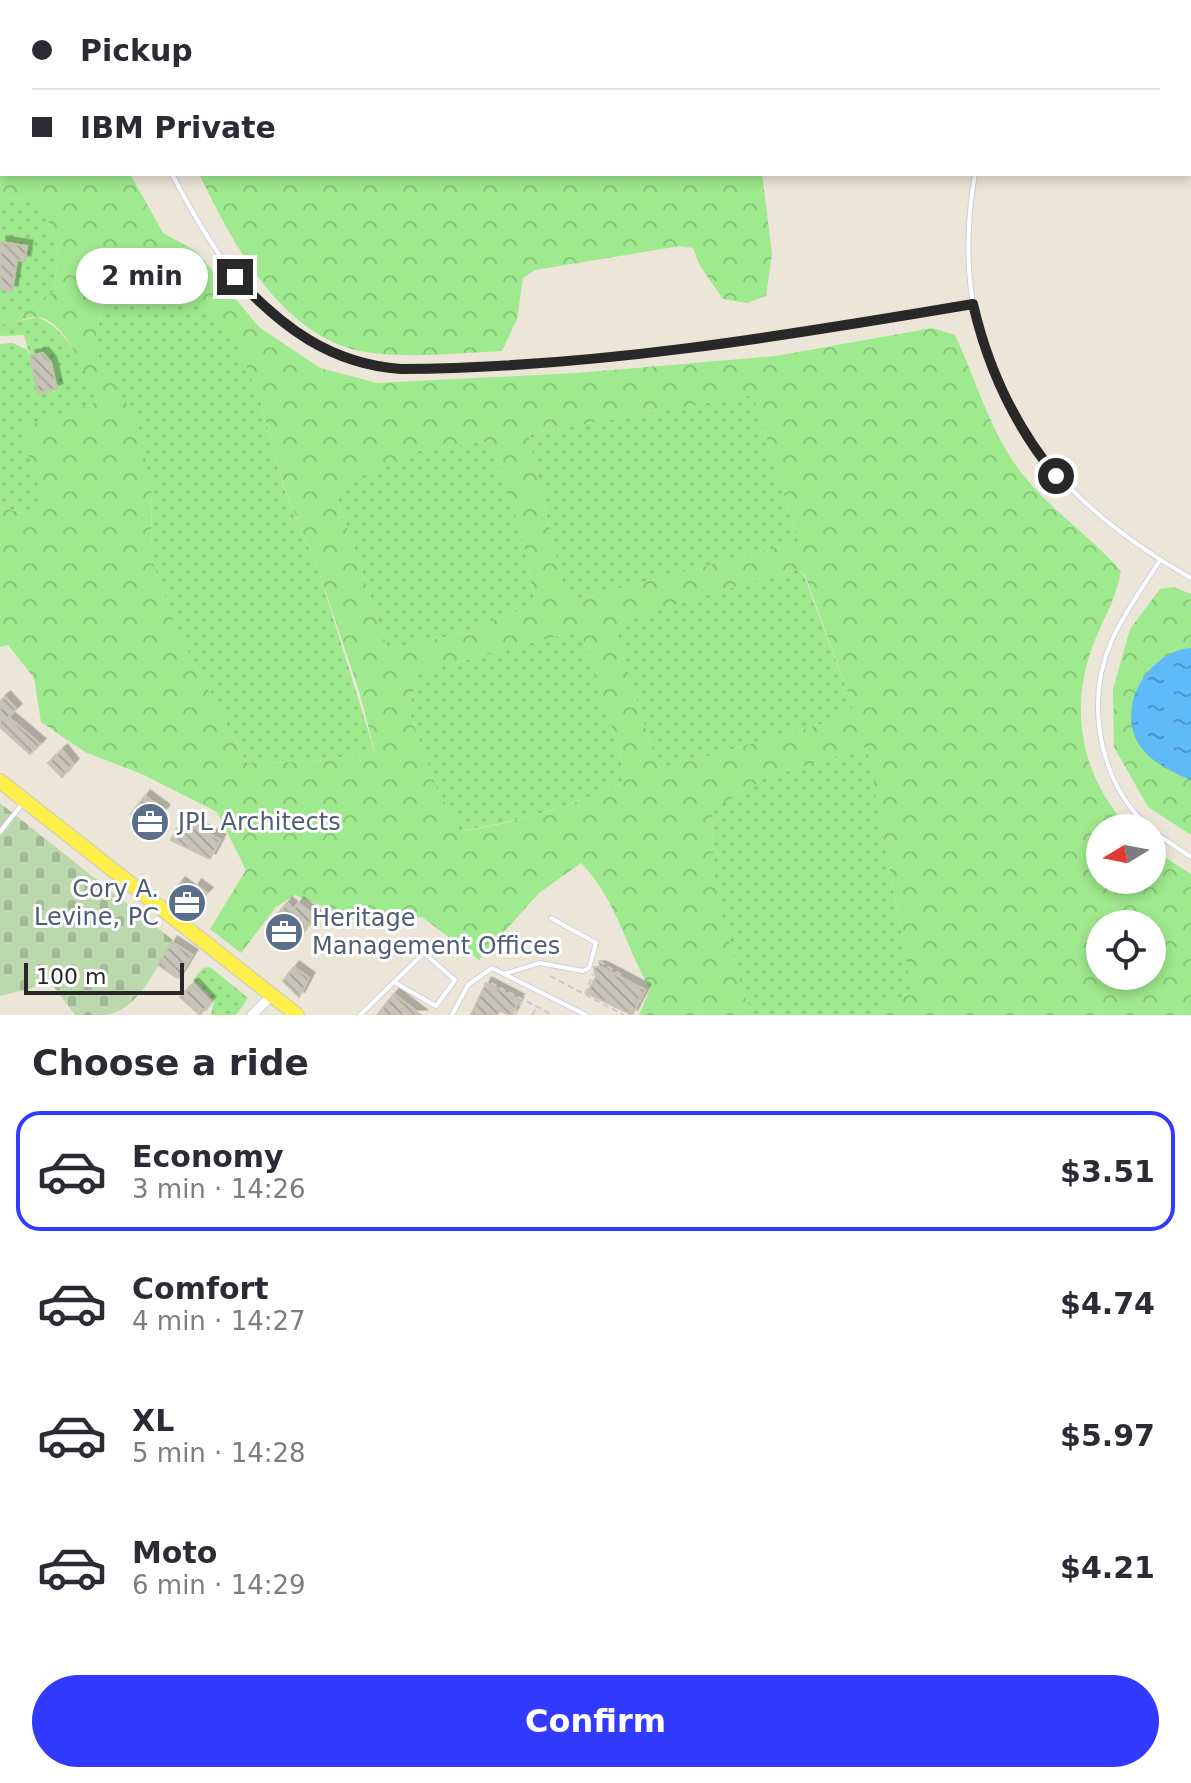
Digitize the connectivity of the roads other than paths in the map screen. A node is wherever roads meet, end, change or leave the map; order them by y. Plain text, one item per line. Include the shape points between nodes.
1 (173, 176) edge
2 (975, 176) edge
3 (973, 304) junction
4 (1160, 560) junction
5 (1191, 578) edge
6 (0, 781) edge
7 (24, 801) junction
8 (1138, 814) edge
9 (0, 832) edge
10 (1166, 840) edge
11 (1191, 857) edge
12 (551, 918) dead end
13 (504, 974) junction
14 (394, 982) junction
15 (272, 995) junction
16 (252, 1015) edge
17 (297, 1015) edge
18 (360, 1015) edge
19 (452, 1015) edge
20 (586, 1015) edge

1 - 3 lane via 219,256 272,314 327,352 381,368 639,353
2 - 3 lane via 968,241
3 - 4 lane via 990,366 1036,451 1079,501
4 - 5 lane
4 - 8 lane via 1112,640 1098,710 1113,778
6 - 7 main road
7 - 9 lane
7 - 15 main road
10 - 11 lane
12 - 13 lane via 596,943 589,968 540,963
13 - 19 lane via 492,968 468,985
13 - 20 lane
14 - 14 lane via 424,953 455,980 436,1006
14 - 18 lane
15 - 16 street
15 - 17 main road

